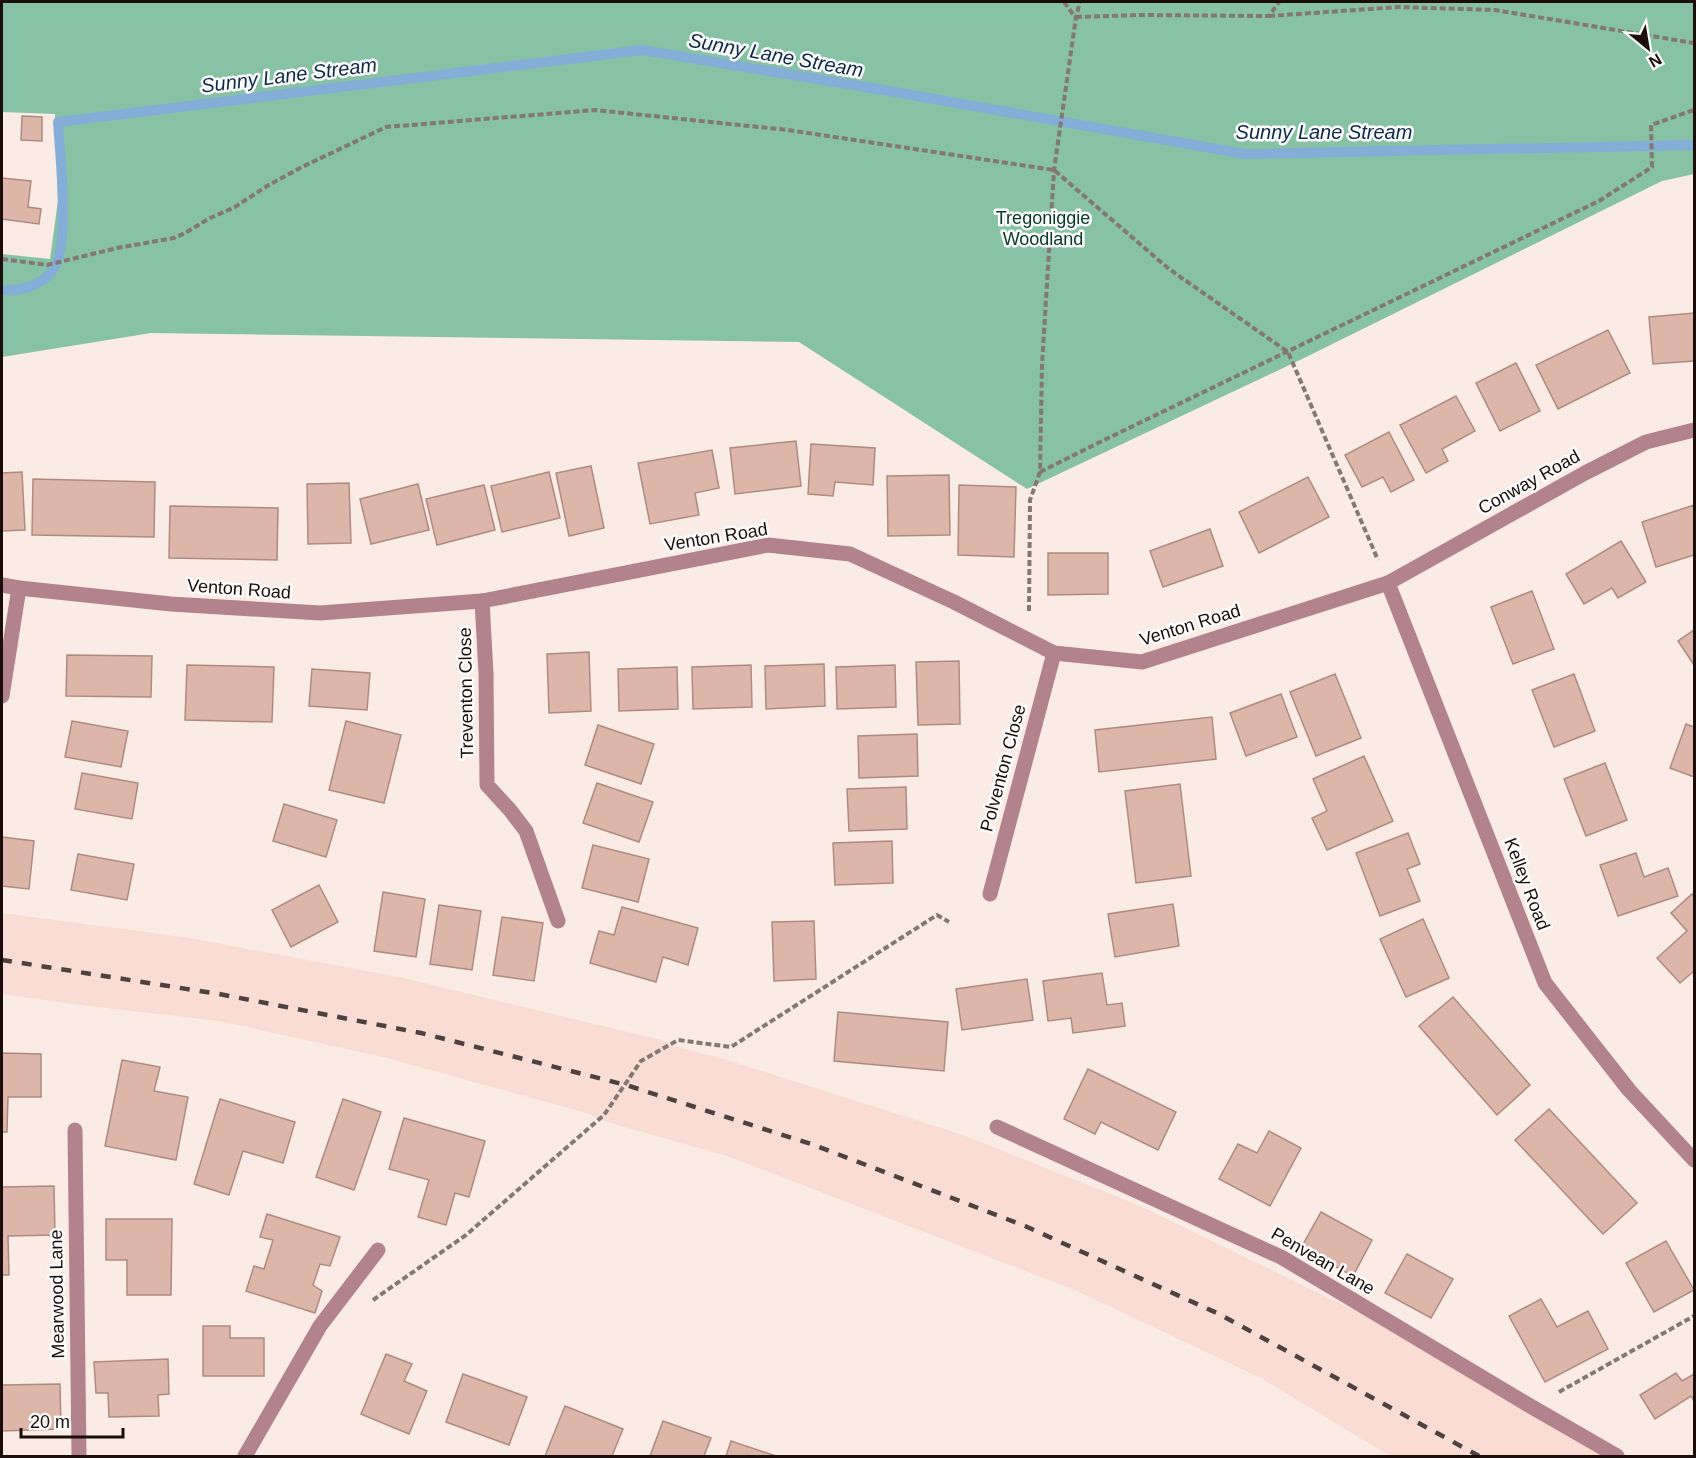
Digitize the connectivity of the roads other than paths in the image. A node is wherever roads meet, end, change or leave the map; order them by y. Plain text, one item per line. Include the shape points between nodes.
1 (1695, 430) edge
2 (1388, 583) junction
3 (2, 585) edge
4 (19, 588) junction
5 (482, 601) junction
6 (1054, 653) junction
7 (2, 696) edge
8 (990, 894) dead end
9 (558, 921) dead end
10 (997, 1127) dead end
11 (75, 1130) dead end
12 (1695, 1160) edge
13 (378, 1250) dead end
14 (79, 1456) edge
15 (245, 1456) edge
16 (1617, 1456) edge

1 - 2 street, Conway Road via 1646,442
2 - 6 street, Venton Road via 1142,663
2 - 12 street, Kelley Road via 1545,983 1629,1090
3 - 4 street, Venton Road
4 - 5 street, Venton Road via 171,604 320,613
4 - 7 street
5 - 6 street, Venton Road via 768,545 850,554
5 - 9 street, Treventon Close via 487,785 526,831
6 - 8 street, Polventon Close
10 - 16 street, Penvean Lane via 1281,1257
11 - 14 street, Mearwood Lane
13 - 15 street via 320,1326

